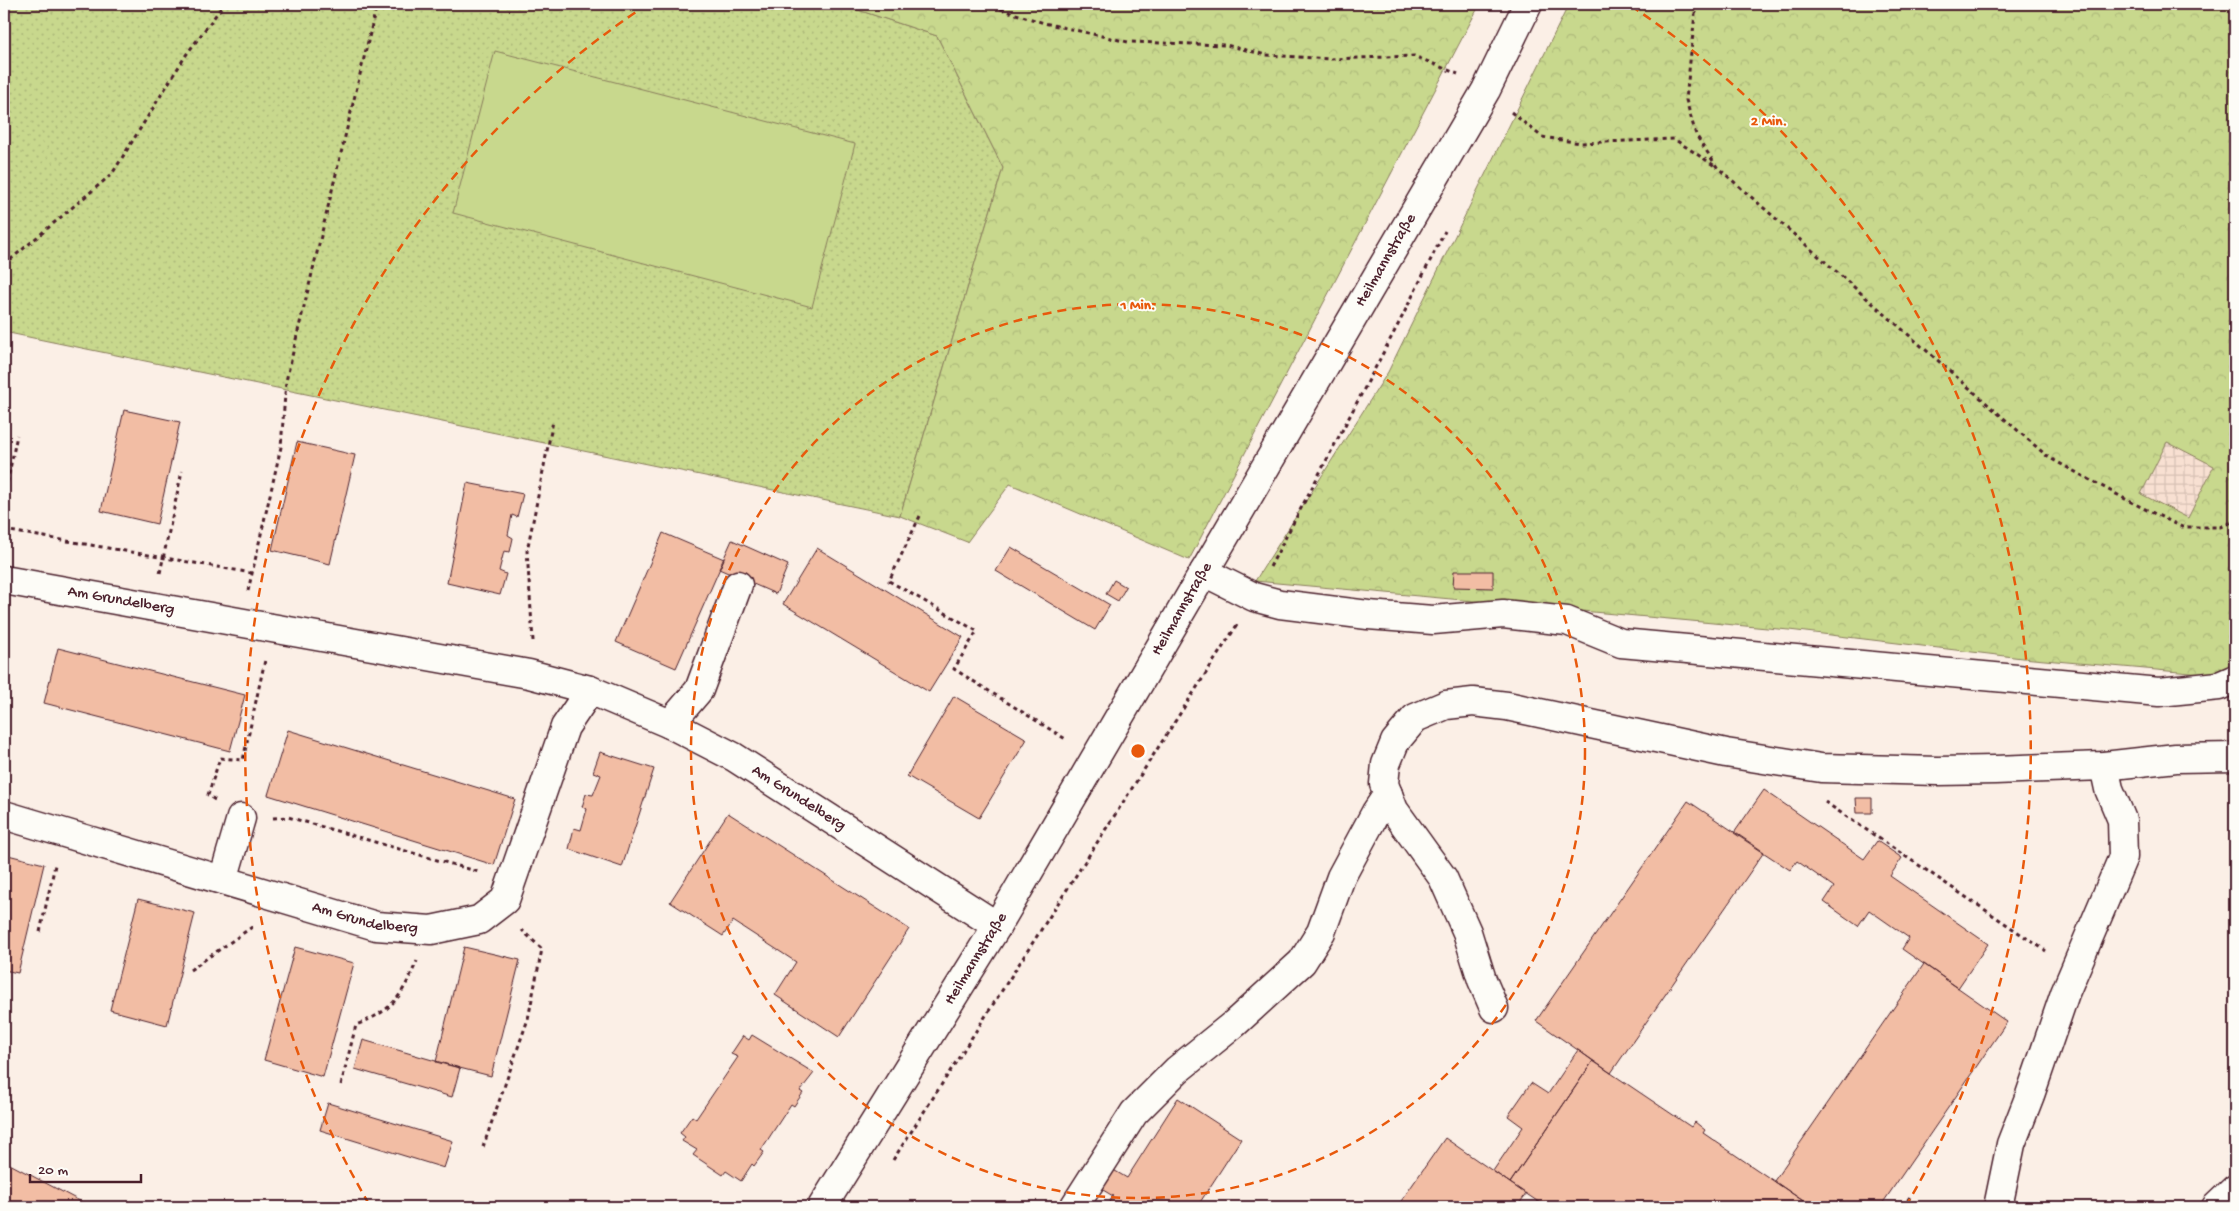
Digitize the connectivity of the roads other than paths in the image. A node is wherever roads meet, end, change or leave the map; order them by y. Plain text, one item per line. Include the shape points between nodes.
1 (1528, 4) edge
2 (1204, 572) junction
3 (4, 580) edge
4 (738, 585) dead end
5 (2235, 679) edge
6 (590, 690) junction
7 (2159, 692) junction
8 (2235, 699) edge
9 (670, 724) junction
10 (2235, 757) edge
11 (2104, 766) junction
12 (1388, 794) junction
13 (4, 815) edge
14 (241, 818) road end
15 (223, 880) junction
16 (997, 926) junction
17 (1494, 1008) dead end
18 (2235, 1189) edge
19 (822, 1207) edge
20 (1074, 1207) edge
21 (1998, 1207) edge
22 (2216, 1207) edge

1 - 2 street, Heilmannstraße via 1486,90
2 - 7 street via 1254,597 1319,609 1433,620 1503,614 1567,621 1621,643
2 - 16 street, Heilmannstraße
3 - 6 street, Am Grundelberg via 529,674
4 - 9 street via 700,690
5 - 7 street via 2219,686
6 - 9 street, Am Grundelberg
6 - 15 street, Am Grundelberg via 565,727 508,891 479,920 431,930 376,926
7 - 8 street
9 - 16 street, Am Grundelberg via 734,757
10 - 11 street via 2176,758
11 - 12 street via 1938,771 1821,768 1726,753 1507,706 1473,702 1446,705 1415,718 1395,742 1386,764 1384,784
11 - 21 street via 2109,789 2122,820 2124,857 2075,970 2011,1144
12 - 17 street via 1394,810 1443,878 1467,932
12 - 20 street via 1341,877 1321,932 1302,962 1177,1070 1134,1113
13 - 15 street, Am Grundelberg
14 - 15 street
16 - 19 street, Heilmannstraße
18 - 22 street

